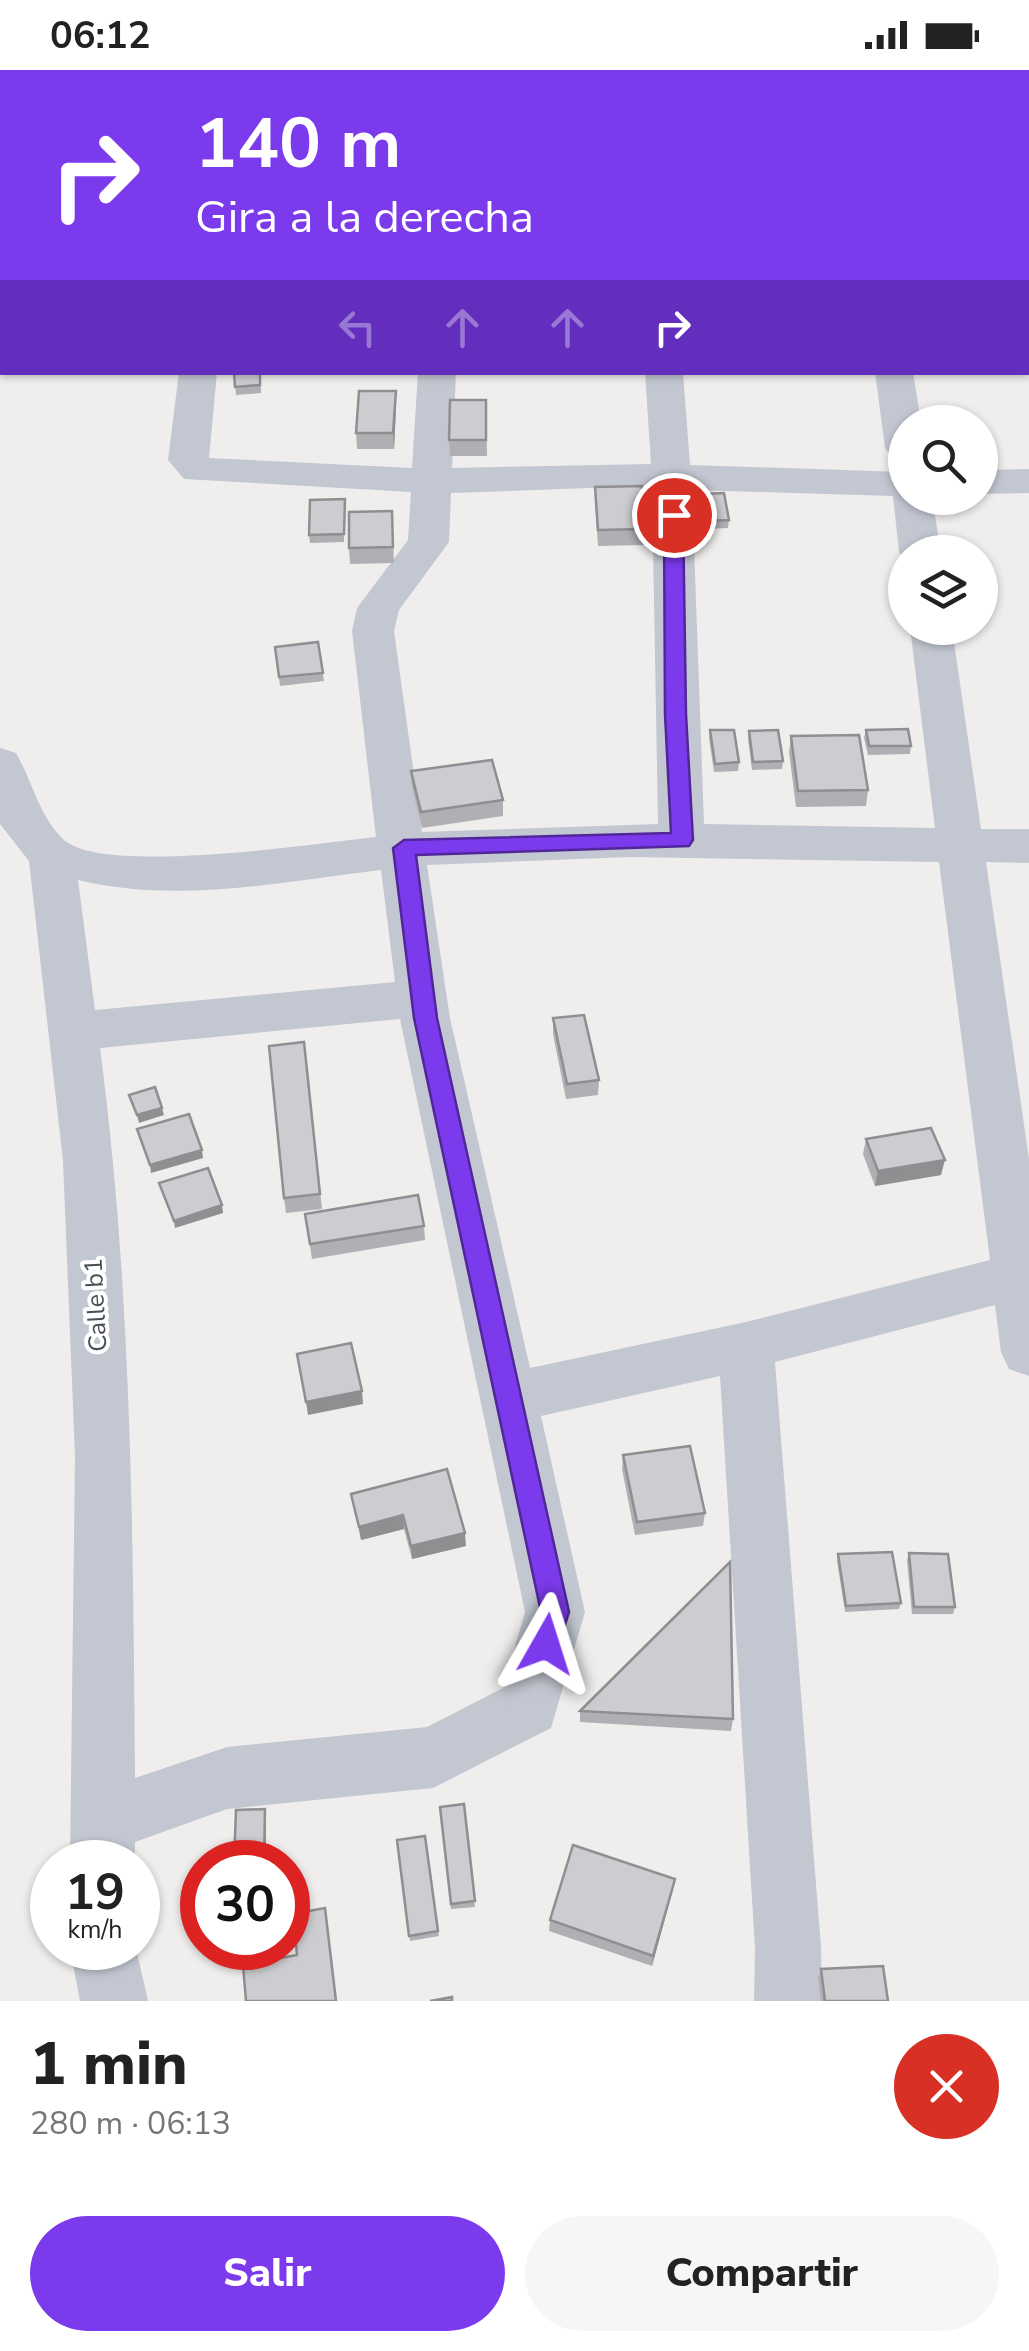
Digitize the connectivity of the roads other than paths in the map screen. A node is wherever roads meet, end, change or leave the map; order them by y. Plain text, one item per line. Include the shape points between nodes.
1 (198, 375) edge
2 (438, 375) edge
3 (664, 375) edge
4 (894, 375) edge
5 (899, 405) edge
6 (674, 476) junction
7 (1029, 481) edge
8 (432, 482) junction
9 (998, 482) edge
10 (888, 483) edge
11 (933, 645) edge
12 (0, 764) edge
13 (682, 840) junction
14 (962, 846) junction
15 (1029, 846) edge
16 (404, 848) junction
17 (52, 858) junction
18 (423, 998) junction
19 (74, 1031) junction
20 (1023, 1274) edge
21 (746, 1346) junction
22 (1029, 1352) edge
23 (508, 1398) junction
24 (103, 1840) edge
25 (107, 1840) edge
26 (108, 1970) edge
27 (114, 2001) edge
28 (788, 2001) edge

1 - 8 street via 188,460 198,470
2 - 8 street
3 - 6 street
4 - 5 street
6 - 8 street
6 - 10 street
6 - 13 street
7 - 9 street
8 - 16 street via 428,542 386,594 373,631
11 - 14 street
12 - 17 street via 22,822
13 - 14 street
13 - 16 street
14 - 15 street
14 - 20 street
16 - 17 street via 266,870 137,874
16 - 18 street
17 - 19 street, Calle b1
18 - 19 street
18 - 23 street
19 - 24 street, Calle b1 via 89,1161 104,1456
20 - 21 street
20 - 22 street
21 - 23 street
21 - 28 street
23 - 25 street via 555,1612 529,1707 433,1757 227,1778
26 - 27 street

